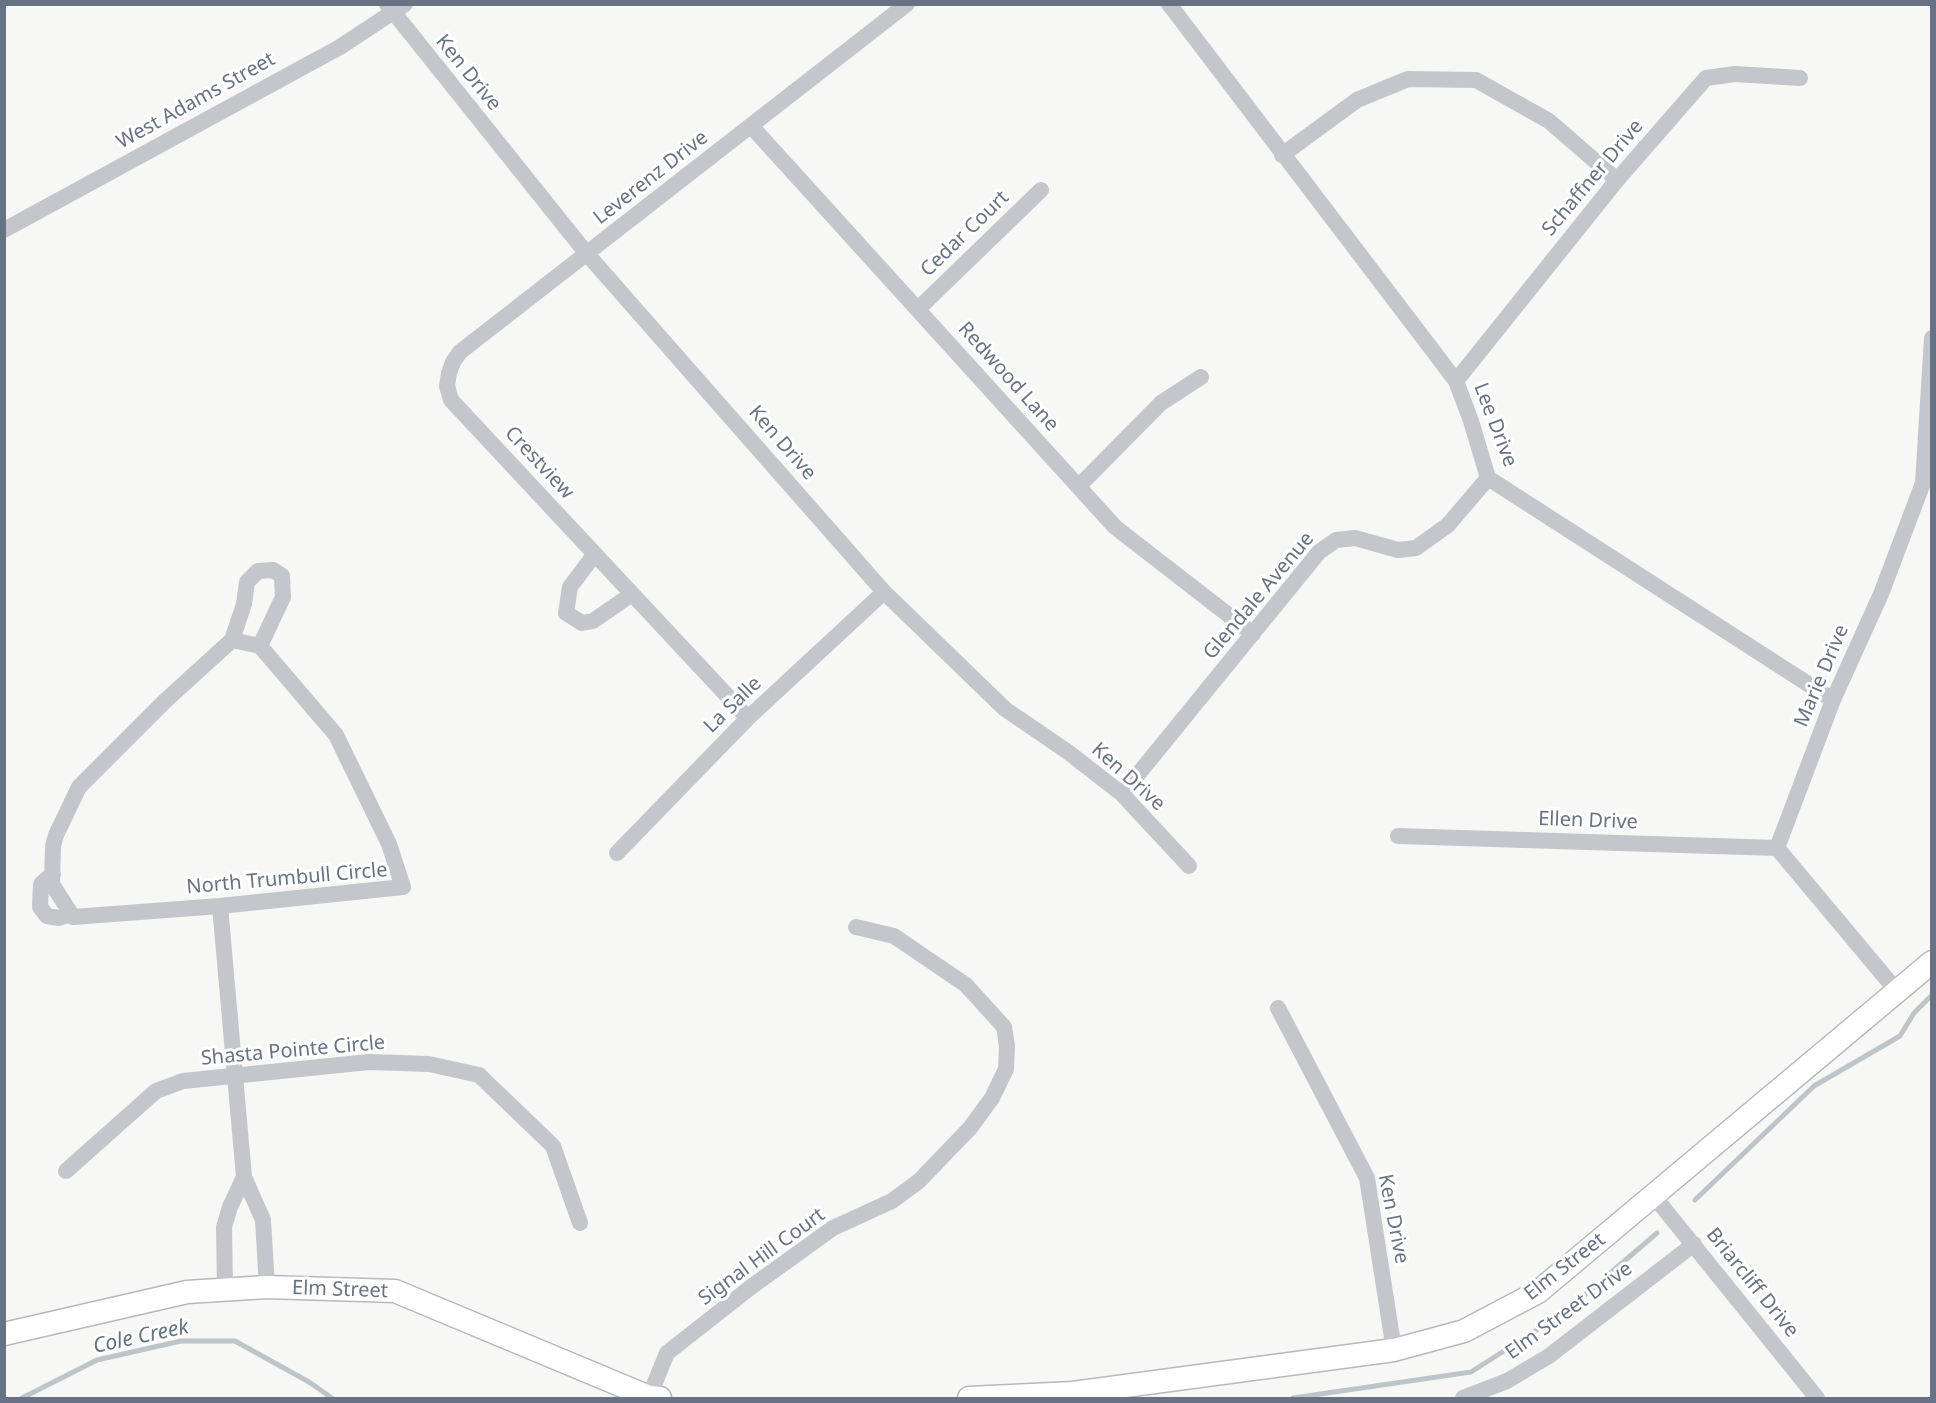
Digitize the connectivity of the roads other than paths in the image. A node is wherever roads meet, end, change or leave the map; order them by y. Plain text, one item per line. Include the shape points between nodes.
1 (907, 4) edge
2 (1169, 4) edge
3 (395, 7) edge
4 (1800, 78) dead end
5 (752, 127) junction
6 (1282, 155) junction
7 (1617, 180) junction
8 (1041, 190) dead end
9 (4, 230) edge
10 (587, 254) junction
11 (918, 309) junction
12 (1932, 338) edge
13 (1201, 377) dead end
14 (1456, 381) junction
15 (451, 399) joint
16 (1488, 478) junction
17 (1079, 486) junction
18 (596, 554) junction
19 (884, 592) junction
20 (632, 594) junction
21 (1253, 634) junction
22 (232, 640) junction
23 (260, 646) junction
24 (1833, 700) junction
25 (748, 718) junction
26 (1122, 794) junction
27 (1398, 836) dead end
28 (1777, 848) junction
29 (617, 853) dead end
30 (1189, 866) dead end
31 (220, 906) junction
32 (856, 927) dead end
33 (1932, 962) edge
34 (1896, 990) junction
35 (1278, 1008) dead end
36 (235, 1077) junction
37 (66, 1171) dead end
38 (244, 1177) junction
39 (1653, 1195) junction
40 (580, 1223) dead end
41 (1694, 1244) junction
42 (267, 1287) junction
43 (225, 1288) junction
44 (4, 1334) edge
45 (1394, 1350) junction
46 (1811, 1396) edge
47 (655, 1397) edge
48 (969, 1398) edge
49 (1463, 1398) edge

1 - 5 street, Leverenz Drive
2 - 6 street, Lee Drive
3 - 9 street, West Adams Street via 329,52
3 - 10 street, Ken Drive
4 - 7 street, Schaffner Drive via 1735,74 1706,78
5 - 10 street, Leverenz Drive
5 - 11 street, Redwood Lane
6 - 7 street via 1357,100 1408,79 1476,80 1549,121
6 - 14 street, Lee Drive
7 - 14 street, Schaffner Drive
8 - 11 street, Cedar Court
10 - 15 street, Leverenz Drive via 460,352 449,373
10 - 19 street, Ken Drive
11 - 17 street, Redwood Lane
12 - 24 street, Marie Drive via 1923,483 1881,594
13 - 17 street via 1161,403
14 - 16 street, Lee Drive
15 - 18 street, Crestview
16 - 21 street, Glendale Avenue via 1448,525 1416,548 1398,550 1355,538 1336,540 1319,552
16 - 24 street, Lee Drive
17 - 21 street, Redwood Lane via 1114,527
18 - 20 street, Crestview
18 - 20 street via 570,587 566,613 582,623 592,621
19 - 25 street, La Salle
19 - 26 street, Ken Drive via 1005,709
20 - 25 street, Crestview
21 - 26 street, Glendale Avenue
22 - 23 street
22 - 23 street, North Trumbull Circle via 247,582 258,571 273,570 282,576 283,597
22 - 31 street, North Trumbull Circle via 79,787 56,835 52,884 73,917
23 - 31 street, North Trumbull Circle via 336,735 389,844 404,885 400,890
24 - 28 street, Marie Drive
25 - 29 street, La Salle
26 - 30 street, Ken Drive
27 - 28 street, Ellen Drive
28 - 34 street
31 - 36 street
32 - 47 street, Signal Hill Court via 894,936 966,985 1004,1027 1006,1069 992,1098 970,1128 919,1181 892,1201 833,1228 667,1353
33 - 34 main road, Elm Street
34 - 39 main road, Elm Street
35 - 45 street, Ken Drive via 1367,1178
36 - 37 street, Shasta Pointe Circle via 183,1081 156,1091
36 - 38 street
36 - 40 street, Shasta Pointe Circle via 369,1062 429,1064 478,1075 553,1146
38 - 42 street via 263,1220
38 - 43 street via 224,1227
39 - 41 street, Briarcliff Drive
39 - 45 main road, Elm Street via 1538,1292 1464,1331
41 - 46 street, Briarcliff Drive
41 - 49 street, Elm Street Drive via 1549,1356 1507,1381
42 - 43 main road, Elm Street
42 - 47 main road, Elm Street via 395,1291
43 - 44 main road, Elm Street via 187,1292
45 - 48 main road, Elm Street via 1073,1393

